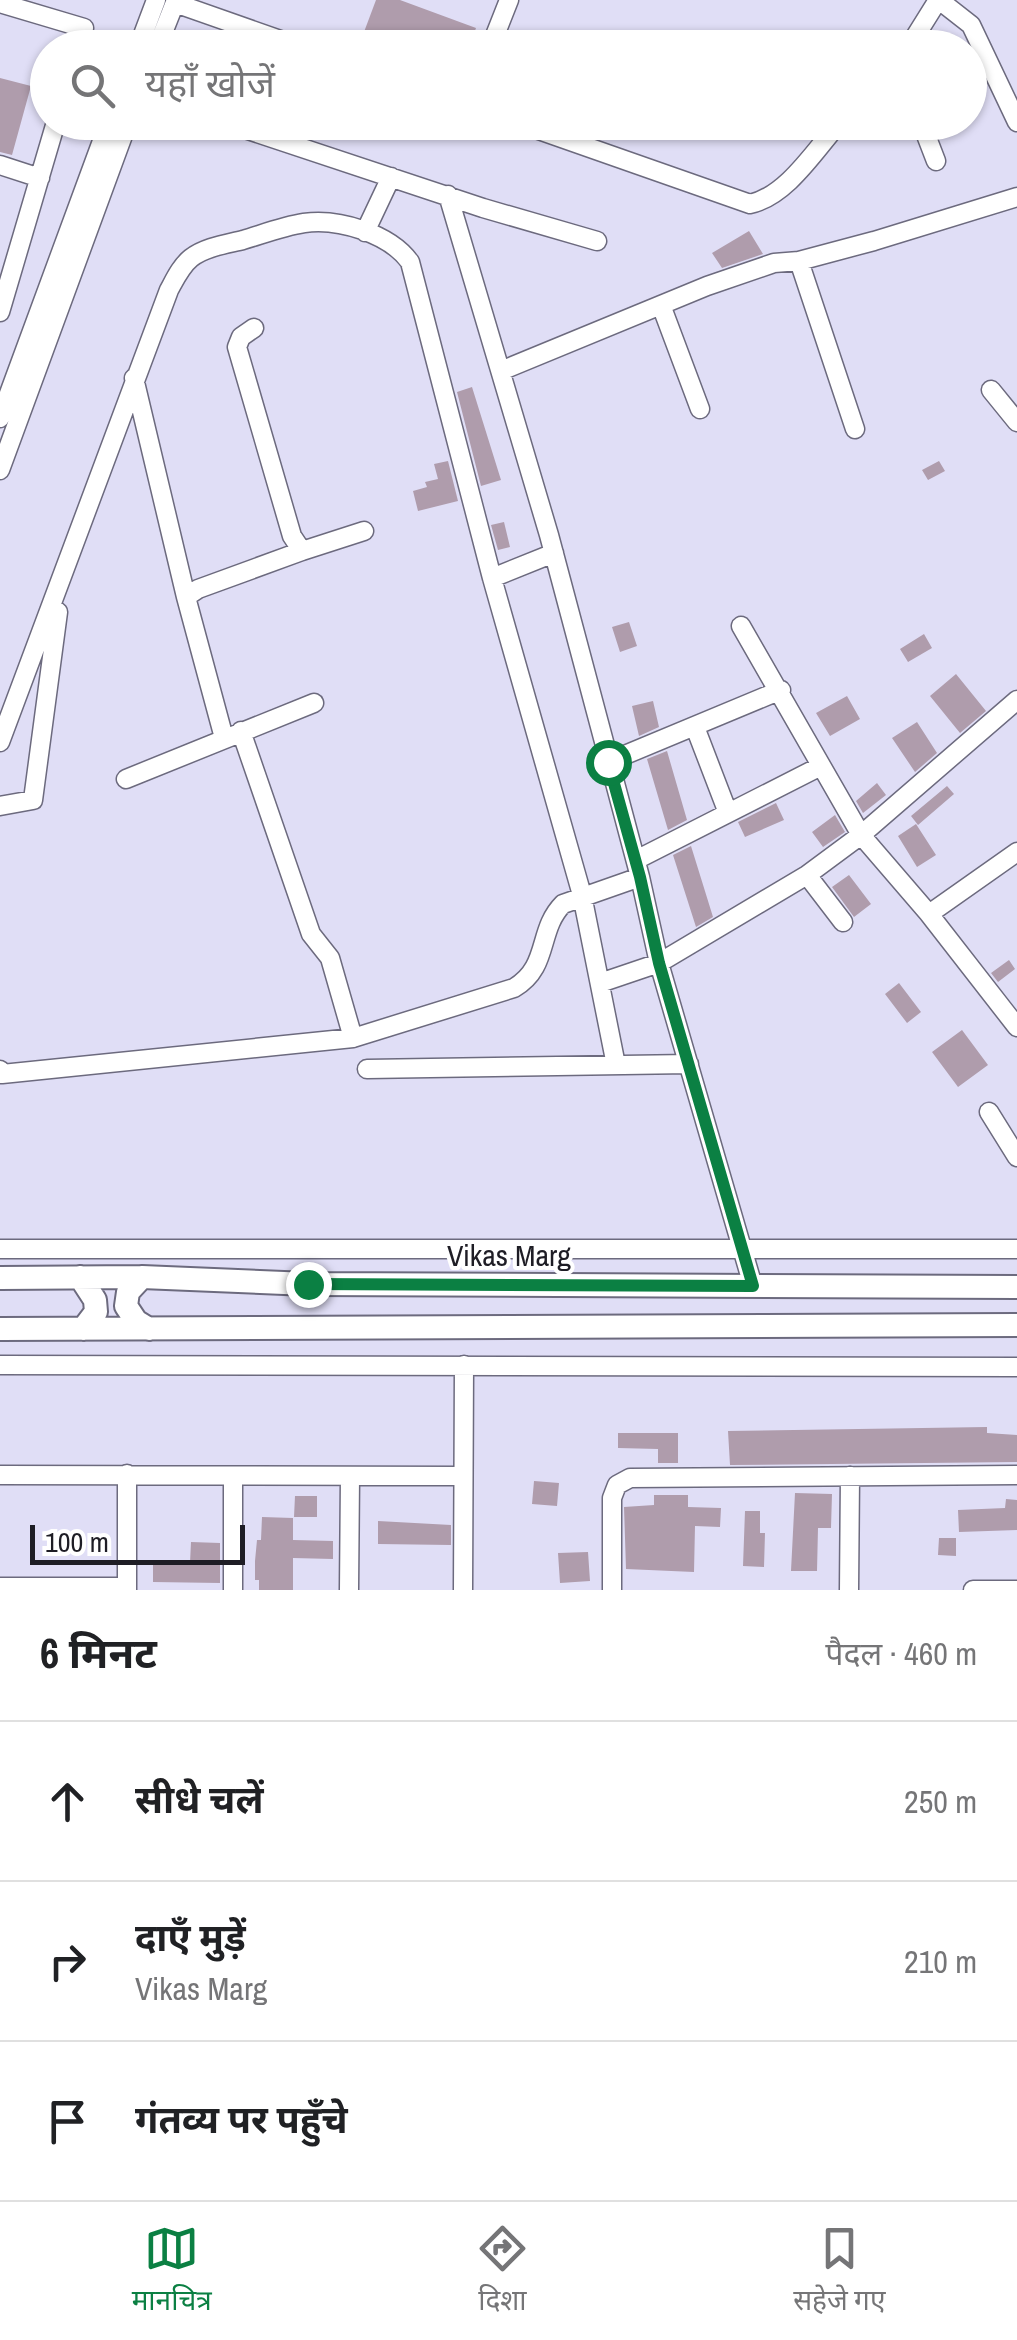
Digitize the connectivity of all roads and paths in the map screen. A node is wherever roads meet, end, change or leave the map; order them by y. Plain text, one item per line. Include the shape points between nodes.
1 (508, 0) edge
2 (939, 0) edge
3 (169, 1) edge
4 (0, 2) edge
5 (83, 30) edge
6 (150, 30) edge
7 (162, 30) edge
8 (251, 30) edge
9 (497, 30) edge
10 (920, 30) edge
11 (973, 30) edge
12 (987, 59) edge
13 (1017, 122) edge
14 (51, 140) edge
15 (102, 140) edge
16 (121, 140) edge
17 (280, 140) edge
18 (567, 140) edge
19 (824, 140) edge
20 (928, 140) edge
21 (936, 161) dead end
22 (0, 165) edge
23 (391, 176) junction
24 (40, 178) junction
25 (448, 195) junction
26 (1017, 198) edge
27 (364, 232) junction
28 (598, 241) dead end
29 (799, 261) junction
30 (661, 304) junction
31 (0, 312) edge
32 (254, 328) dead end
33 (503, 370) junction
34 (134, 378) junction
35 (990, 390) dead end
36 (700, 410) dead end
37 (0, 418) edge
38 (1017, 422) edge
39 (855, 429) dead end
40 (0, 470) edge
41 (364, 531) dead end
42 (302, 551) junction
43 (554, 553) junction
44 (492, 578) junction
45 (62, 582) junction
46 (186, 597) junction
47 (741, 626) dead end
48 (781, 690) junction
49 (1017, 700) edge
50 (314, 702) dead end
51 (695, 727) junction
52 (232, 734) junction
53 (0, 742) edge
54 (608, 762) junction
55 (821, 766) junction
56 (126, 779) dead end
57 (0, 806) edge
58 (728, 813) junction
59 (862, 835) junction
60 (1017, 852) edge
61 (638, 869) junction
62 (806, 875) junction
63 (582, 895) junction
64 (930, 914) junction
65 (843, 922) dead end
66 (659, 963) junction
67 (600, 983) junction
68 (1017, 1027) edge
69 (353, 1038) junction
70 (688, 1064) junction
71 (616, 1065) junction
72 (367, 1069) dead end
73 (0, 1070) edge
74 (990, 1112) dead end
75 (1017, 1157) edge
76 (1017, 1249) edge
77 (0, 1250) edge
78 (743, 1250) junction
79 (142, 1276) junction
80 (80, 1277) junction
81 (0, 1278) edge
82 (753, 1286) junction
83 (1017, 1288) edge
84 (1017, 1325) edge
85 (0, 1329) edge
86 (149, 1329) junction
87 (83, 1330) junction
88 (0, 1365) edge
89 (464, 1365) junction
90 (1017, 1367) edge
91 (127, 1474) junction
92 (0, 1475) edge
93 (1017, 1475) edge
94 (463, 1476) junction
95 (850, 1476) junction
96 (233, 1477) junction
97 (350, 1477) junction
98 (0, 1587) edge
99 (127, 1588) edge
100 (233, 1590) edge
101 (349, 1590) edge
102 (463, 1590) edge
103 (612, 1590) edge
104 (848, 1590) edge
105 (973, 1590) edge
106 (1017, 1590) edge

1 - 9 street
2 - 10 street
2 - 11 street
3 - 6 street
3 - 7 street
3 - 8 street
4 - 5 street
12 - 13 street
14 - 24 street
15 - 37 street
16 - 40 street
17 - 23 street
18 - 19 street via 750,204 781,187
20 - 21 street
22 - 24 street
23 - 25 street
23 - 27 street
24 - 31 street
25 - 28 street
25 - 33 street
26 - 29 street
27 - 34 street via 302,223 192,257 179,271
27 - 44 street via 399,247 410,262
29 - 30 street via 774,263
29 - 39 street
30 - 33 street
30 - 36 street
32 - 42 street via 237,347
33 - 43 street
34 - 45 street
34 - 46 street
35 - 38 street
41 - 42 street
42 - 46 street
43 - 44 street
43 - 54 street
44 - 63 street
45 - 53 street
45 - 57 street via 34,800
46 - 52 street
47 - 48 street
48 - 51 street
48 - 55 street
49 - 59 street
50 - 52 street
51 - 54 street
51 - 58 street
52 - 56 street
52 - 69 street via 310,934 330,958
54 - 61 street
55 - 58 street
55 - 59 street
58 - 61 street
59 - 62 street
59 - 64 street
60 - 64 street
61 - 63 street
61 - 66 street
62 - 65 street
62 - 66 street
63 - 67 street
63 - 69 street via 554,912 526,981
64 - 68 street
66 - 67 street
66 - 70 street
67 - 71 street
69 - 73 street
70 - 71 street
70 - 78 street
71 - 72 street
74 - 75 street
76 - 78 street
77 - 78 street
78 - 82 street
79 - 80 main road, Vikas Marg
79 - 82 main road, Vikas Marg via 308,1284
79 - 86 main road via 126,1306
80 - 81 main road, Vikas Marg
80 - 87 main road via 96,1312
82 - 83 main road, Vikas Marg
84 - 86 main road
85 - 87 main road
86 - 87 main road
88 - 89 street
89 - 90 street
89 - 94 street
91 - 92 street
91 - 96 street
91 - 99 street
93 - 95 street
94 - 97 street
94 - 102 street
95 - 103 street via 630,1478 612,1498
95 - 104 street
96 - 97 street
96 - 100 street
97 - 101 street
98 - 99 street
105 - 106 street

